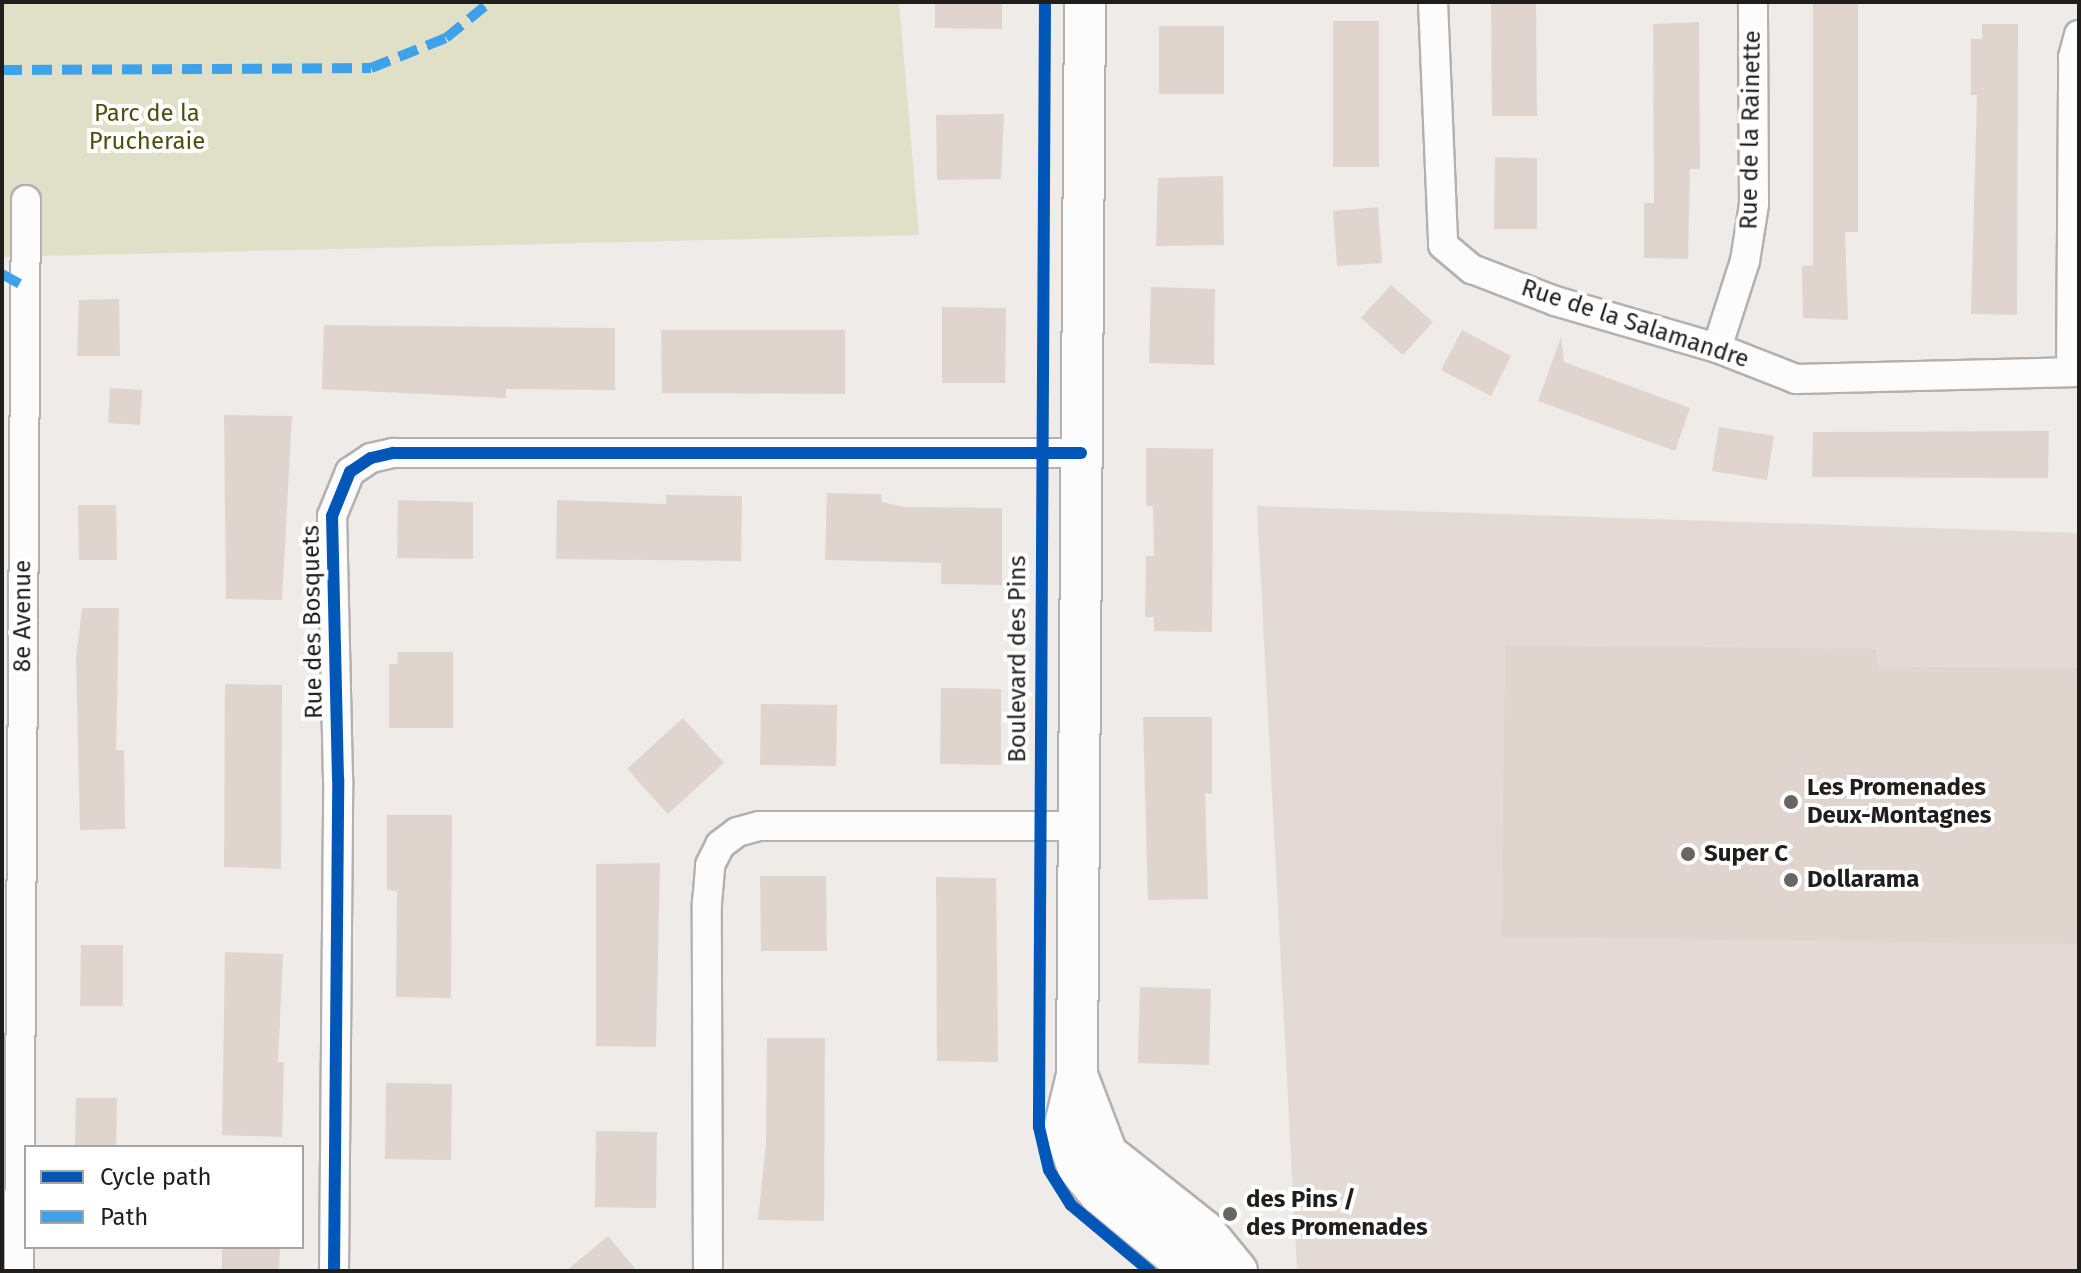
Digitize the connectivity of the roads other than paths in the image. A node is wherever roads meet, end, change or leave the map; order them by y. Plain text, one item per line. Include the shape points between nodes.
1 (1085, 2) edge
2 (1433, 2) edge
3 (1753, 2) edge
4 (2079, 35) edge
5 (26, 200) dead end
6 (1717, 348) junction
7 (2075, 372) edge
8 (1081, 453) junction
9 (1079, 826) junction
10 (1077, 1075) junction
11 (19, 1271) edge
12 (334, 1271) edge
13 (708, 1271) edge
14 (1193, 1271) edge
15 (1237, 1271) edge

1 - 8 street
2 - 6 street, Rue de la Salamandre via 1443,245 1472,269 1555,301
3 - 6 street, Rue de la Rainette via 1754,204 1745,261
4 - 7 street via 2073,57
5 - 11 street, 8e Avenue
6 - 7 street, Rue de la Salamandre via 1796,379
8 - 9 street
8 - 12 street, Rue des Bosquets via 393,453 371,458 350,472 332,516 338,779
9 - 10 street
9 - 13 street via 759,826 737,832 720,845 710,865 707,903
10 - 14 street via 1064,1129 1078,1168 1100,1194
10 - 15 street via 1107,1154 1204,1231

